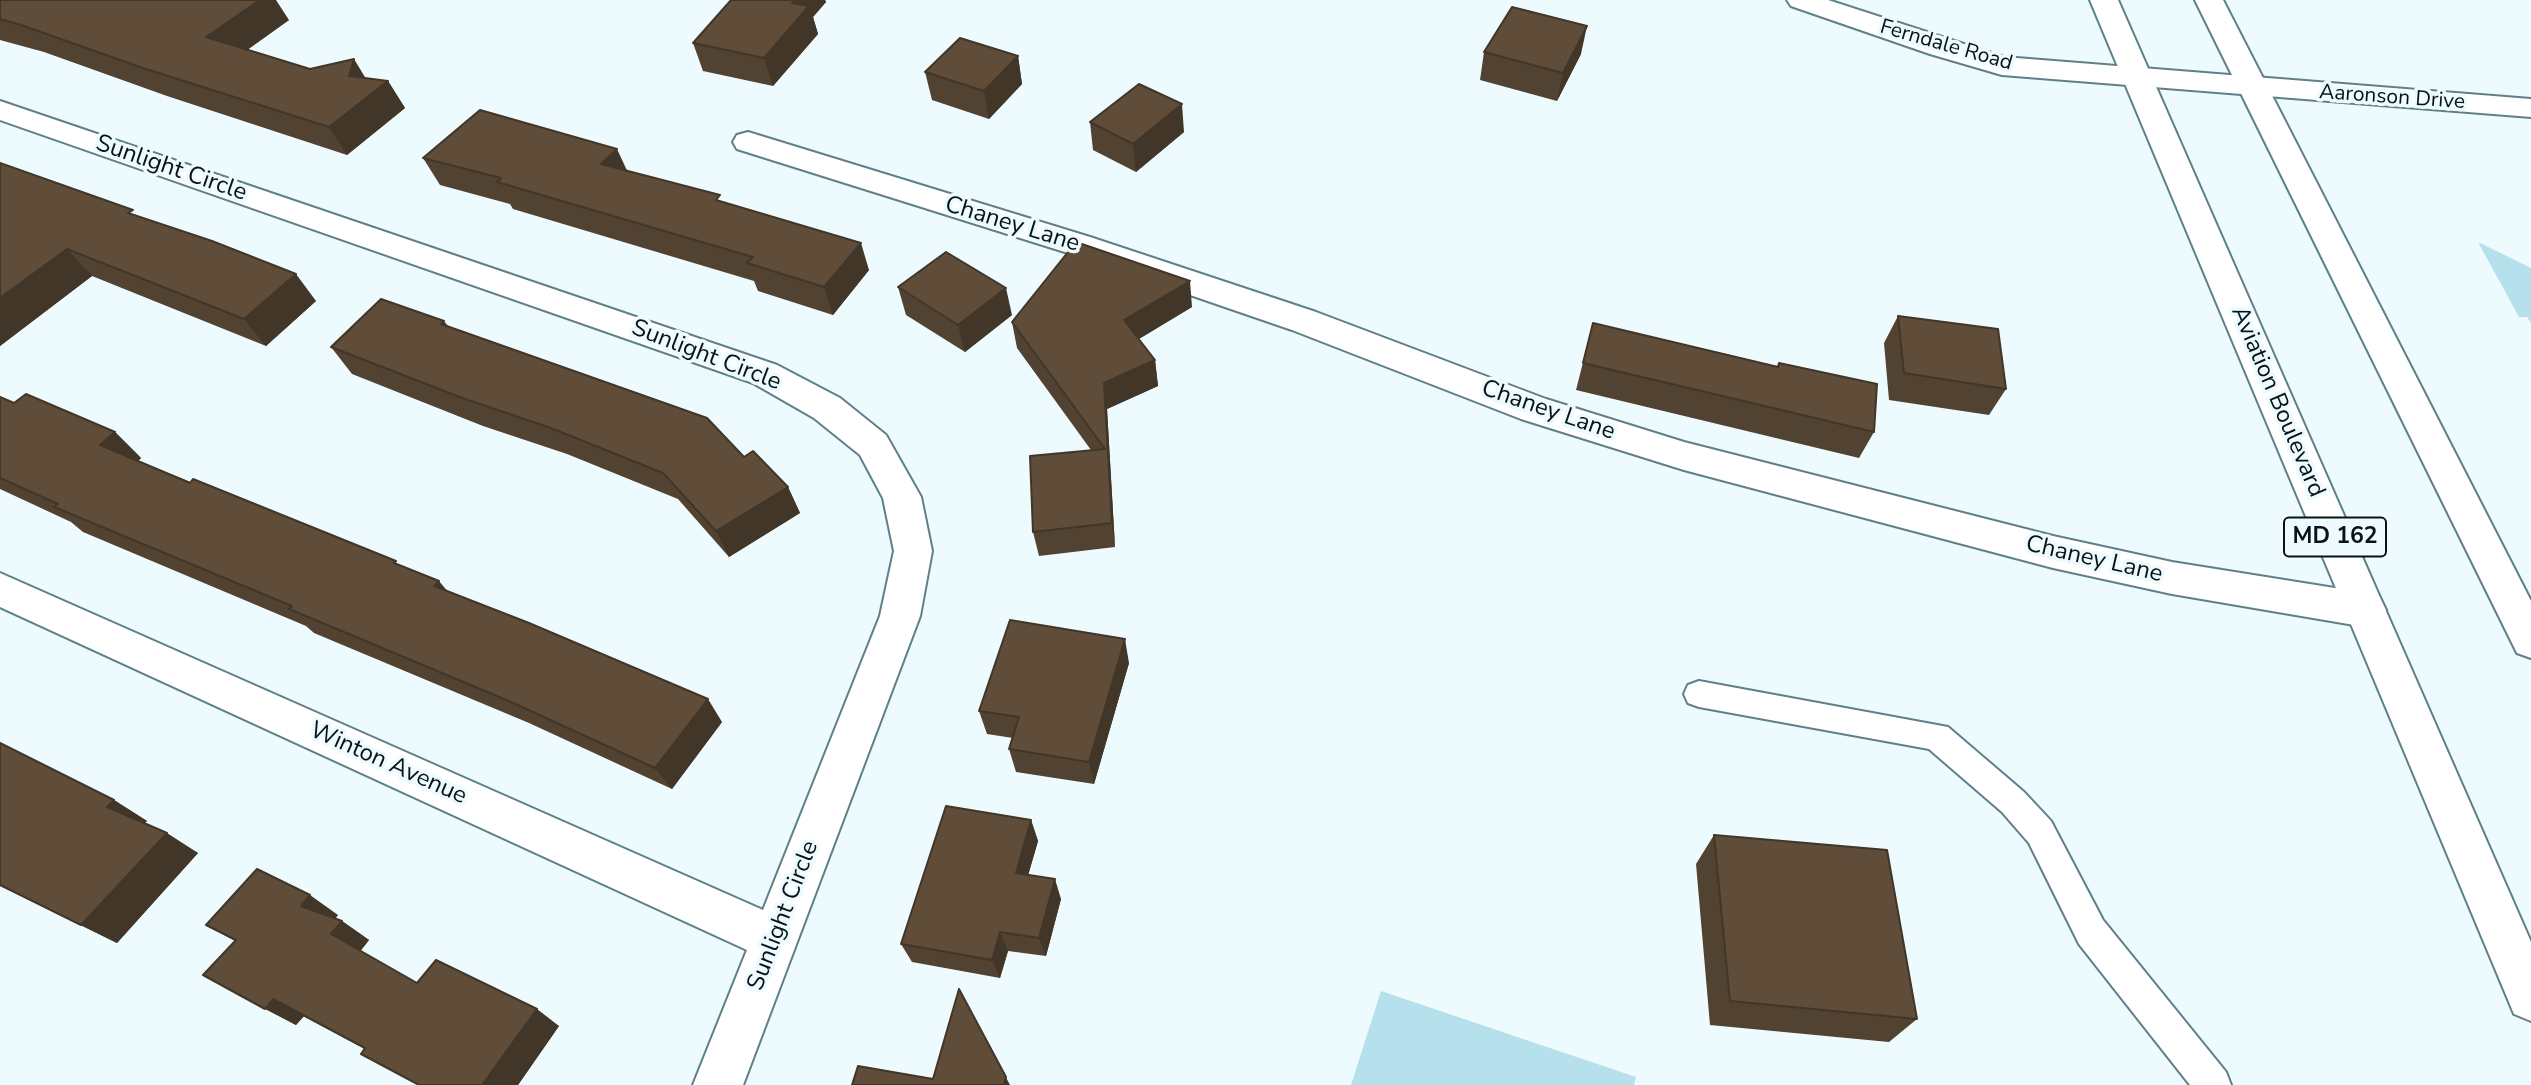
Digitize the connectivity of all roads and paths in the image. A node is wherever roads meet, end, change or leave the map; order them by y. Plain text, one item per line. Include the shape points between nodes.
1 (1801, 0) edge
2 (2104, 0) edge
3 (2209, 0) edge
4 (1835, 6) edge
5 (2137, 78) junction
6 (2253, 87) junction
7 (2531, 108) edge
8 (0, 110) edge
9 (748, 142) dead end
10 (0, 589) edge
11 (2366, 610) junction
12 (2531, 641) edge
13 (1699, 694) dead end
14 (775, 939) junction
15 (2531, 997) edge
16 (718, 1085) edge
17 (2213, 1085) edge

1 - 4 street, Ferndale Road
2 - 5 street, Aviation Boulevard / MD 162
3 - 6 street
4 - 5 street, Ferndale Road via 1940,48 2003,66
5 - 6 street, Ferndale Road
5 - 11 street, Aviation Boulevard / MD 162
6 - 7 street, Aaronson Drive
6 - 12 street
8 - 14 street, Sunlight Circle via 765,374 828,408 873,445 902,498 913,551 900,616
9 - 11 street, Chaney Lane via 1079,245 1304,321 1534,409 1684,456 2066,555 2172,578
10 - 14 street, Winton Avenue
11 - 15 street, Aviation Boulevard / MD 162
13 - 17 lane via 1937,737 2013,802 2040,832 2091,932
14 - 16 street, Sunlight Circle

